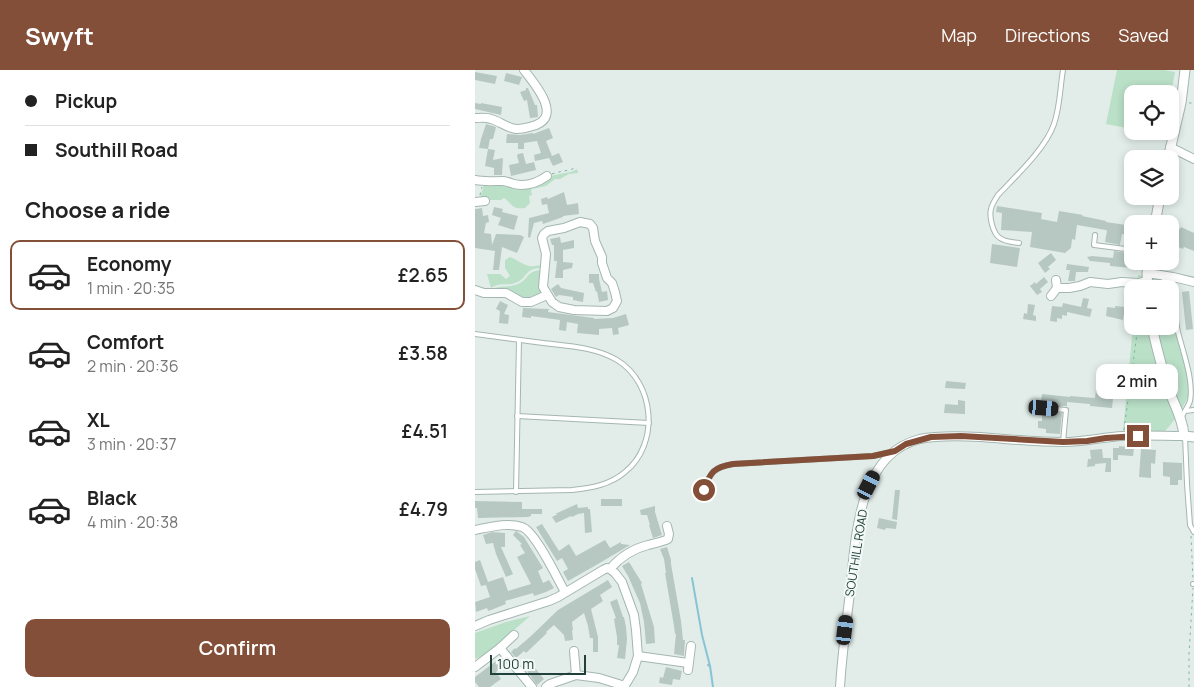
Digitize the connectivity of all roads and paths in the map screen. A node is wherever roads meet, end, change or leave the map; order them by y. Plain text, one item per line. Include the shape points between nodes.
1 (524, 70) edge
2 (1063, 70) edge
3 (1185, 70) edge
4 (475, 118) edge
5 (1170, 147) junction
6 (1170, 150) edge
7 (1194, 159) edge
8 (575, 168) dead end
9 (547, 176) joint
10 (479, 181) edge
11 (479, 202) edge
12 (1095, 235) dead end
13 (1019, 243) dead end
14 (1124, 249) edge
15 (1161, 275) junction
16 (1173, 277) junction
17 (1150, 280) edge
18 (1165, 280) edge
19 (1173, 280) edge
20 (1124, 282) edge
21 (1194, 282) edge
22 (475, 290) edge
23 (547, 295) junction
24 (1051, 296) dead end
25 (475, 334) edge
26 (1179, 334) edge
27 (1137, 335) edge
28 (1154, 335) edge
29 (519, 340) junction
30 (1044, 408) dead end
31 (1194, 410) edge
32 (1183, 415) junction
33 (517, 416) junction
34 (649, 423) junction
35 (1123, 436) junction
36 (1188, 437) edge
37 (1063, 442) junction
38 (895, 451) junction
39 (873, 456) junction
40 (881, 466) junction
41 (704, 490) dead end
42 (475, 492) edge
43 (516, 492) junction
44 (667, 526) dead end
45 (475, 530) edge
46 (1193, 530) edge
47 (610, 569) junction
48 (1194, 584) edge
49 (565, 592) junction
50 (475, 626) edge
51 (514, 635) dead end
52 (691, 646) dead end
53 (499, 648) junction
54 (574, 651) dead end
55 (638, 656) junction
56 (475, 667) edge
57 (576, 675) junction
58 (624, 686) edge
59 (532, 687) edge
60 (546, 687) edge
61 (840, 687) edge
62 (1189, 687) edge

1 - 4 street via 539,90 547,110 541,122 514,129 490,118
2 - 13 lane via 1050,134 998,195 990,211 997,236
3 - 5 street
5 - 6 street
5 - 7 street
8 - 9 path
9 - 10 street via 521,185 507,181
10 - 11 path
12 - 14 lane via 1094,245
15 - 16 street
15 - 17 street
15 - 18 lane
16 - 19 lane
16 - 21 street
20 - 24 street via 1090,282 1069,288 1056,284
22 - 23 street via 506,293 522,302
23 - 23 street via 559,307 574,310 607,311 613,308 617,301 615,292 607,278 590,224 581,222 544,234 546,262 543,287
25 - 29 lane
26 - 32 lane via 1191,387
27 - 35 path
28 - 32 street via 1169,390
29 - 33 lane
29 - 34 lane via 577,347 619,361 637,380 647,399
30 - 37 lane via 1066,410
31 - 32 lane
32 - 36 street
33 - 34 lane
33 - 43 lane
34 - 43 lane via 640,453 627,471 617,478 587,488
35 - 36 street, SOUTHILL ROAD
35 - 37 street, SOUTHILL ROAD
36 - 46 lane via 1187,484
37 - 38 street, SOUTHILL ROAD via 931,437 906,444
38 - 39 lane
38 - 40 street, SOUTHILL ROAD
39 - 40 lane
39 - 41 lane via 722,465 708,477
40 - 61 street, SOUTHILL ROAD via 869,485 860,513
42 - 43 lane
44 - 47 street via 668,539 629,551
45 - 49 street via 499,525 524,528 537,542
46 - 48 path
47 - 49 street
47 - 55 street via 622,582 629,600
48 - 62 path
49 - 50 street via 549,601
51 - 53 street
52 - 55 street via 688,667
53 - 56 street
53 - 59 street
54 - 57 street
55 - 58 street
57 - 58 street
57 - 60 street

